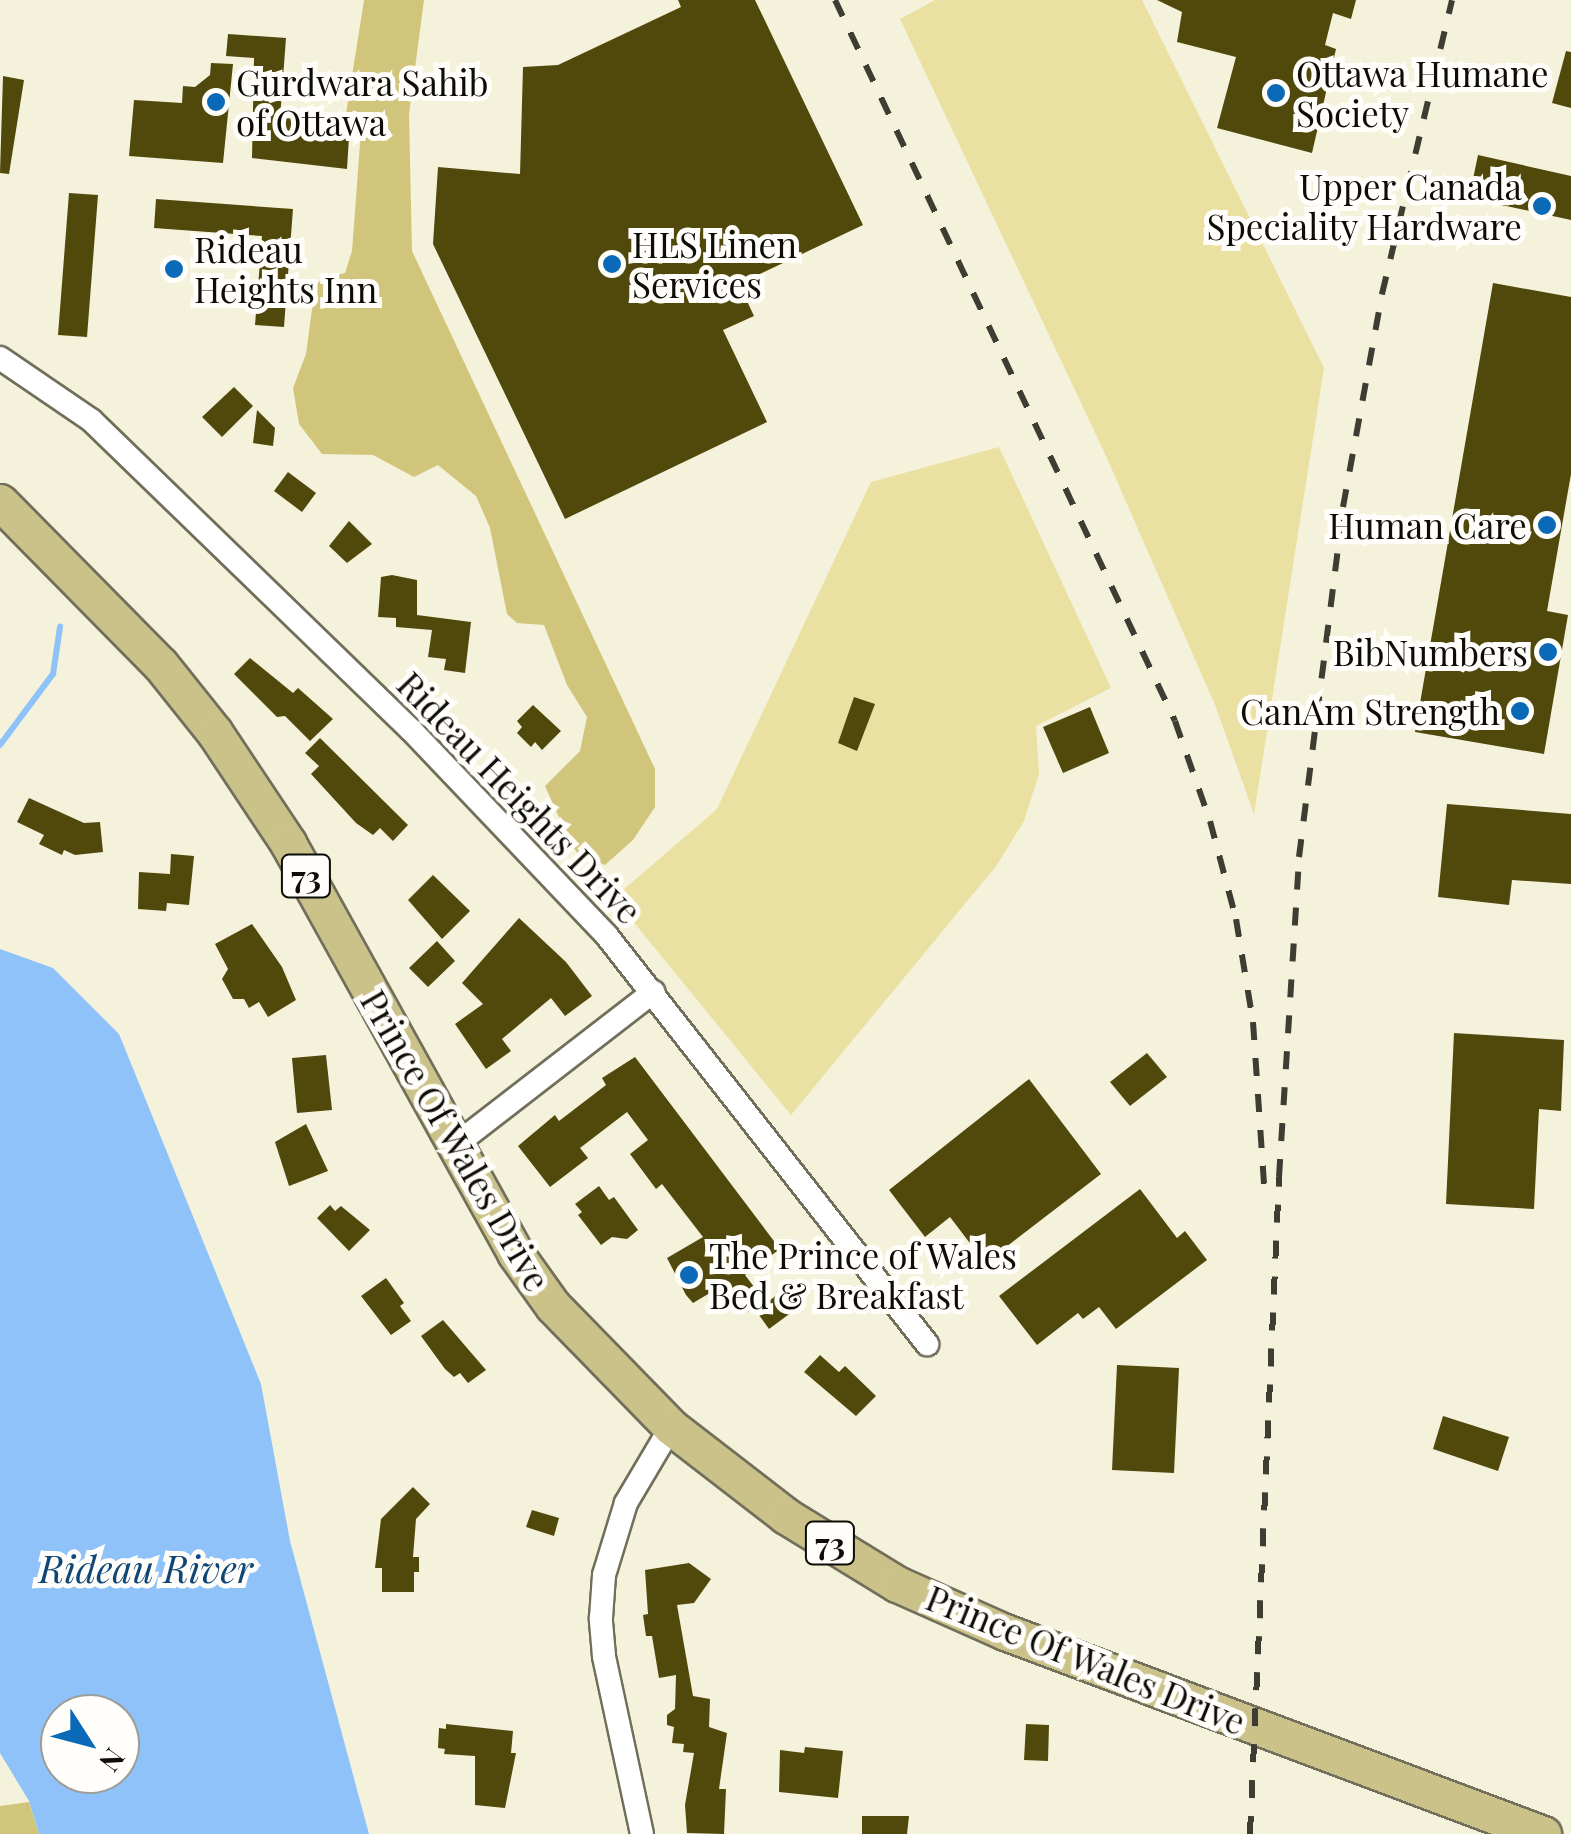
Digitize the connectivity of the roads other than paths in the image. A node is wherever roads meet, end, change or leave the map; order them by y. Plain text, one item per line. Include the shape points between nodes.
1 (0, 358) edge
2 (0, 502) edge
3 (654, 992) junction
4 (454, 1146) junction
5 (927, 1344) dead end
6 (670, 1427) junction
7 (642, 1834) edge
8 (1543, 1834) edge

1 - 3 street, Rideau Heights Drive via 104,432 410,730
2 - 4 main road, Prince Of Wales Drive / 73 via 160,664 215,733 288,844
3 - 4 street
3 - 5 street, Rideau Heights Drive
4 - 6 main road, Prince Of Wales Drive / 73 via 506,1240 553,1306
6 - 7 street via 626,1503 604,1575 601,1618
6 - 8 main road, Prince Of Wales Drive / 73 via 786,1516 897,1584 1005,1632

